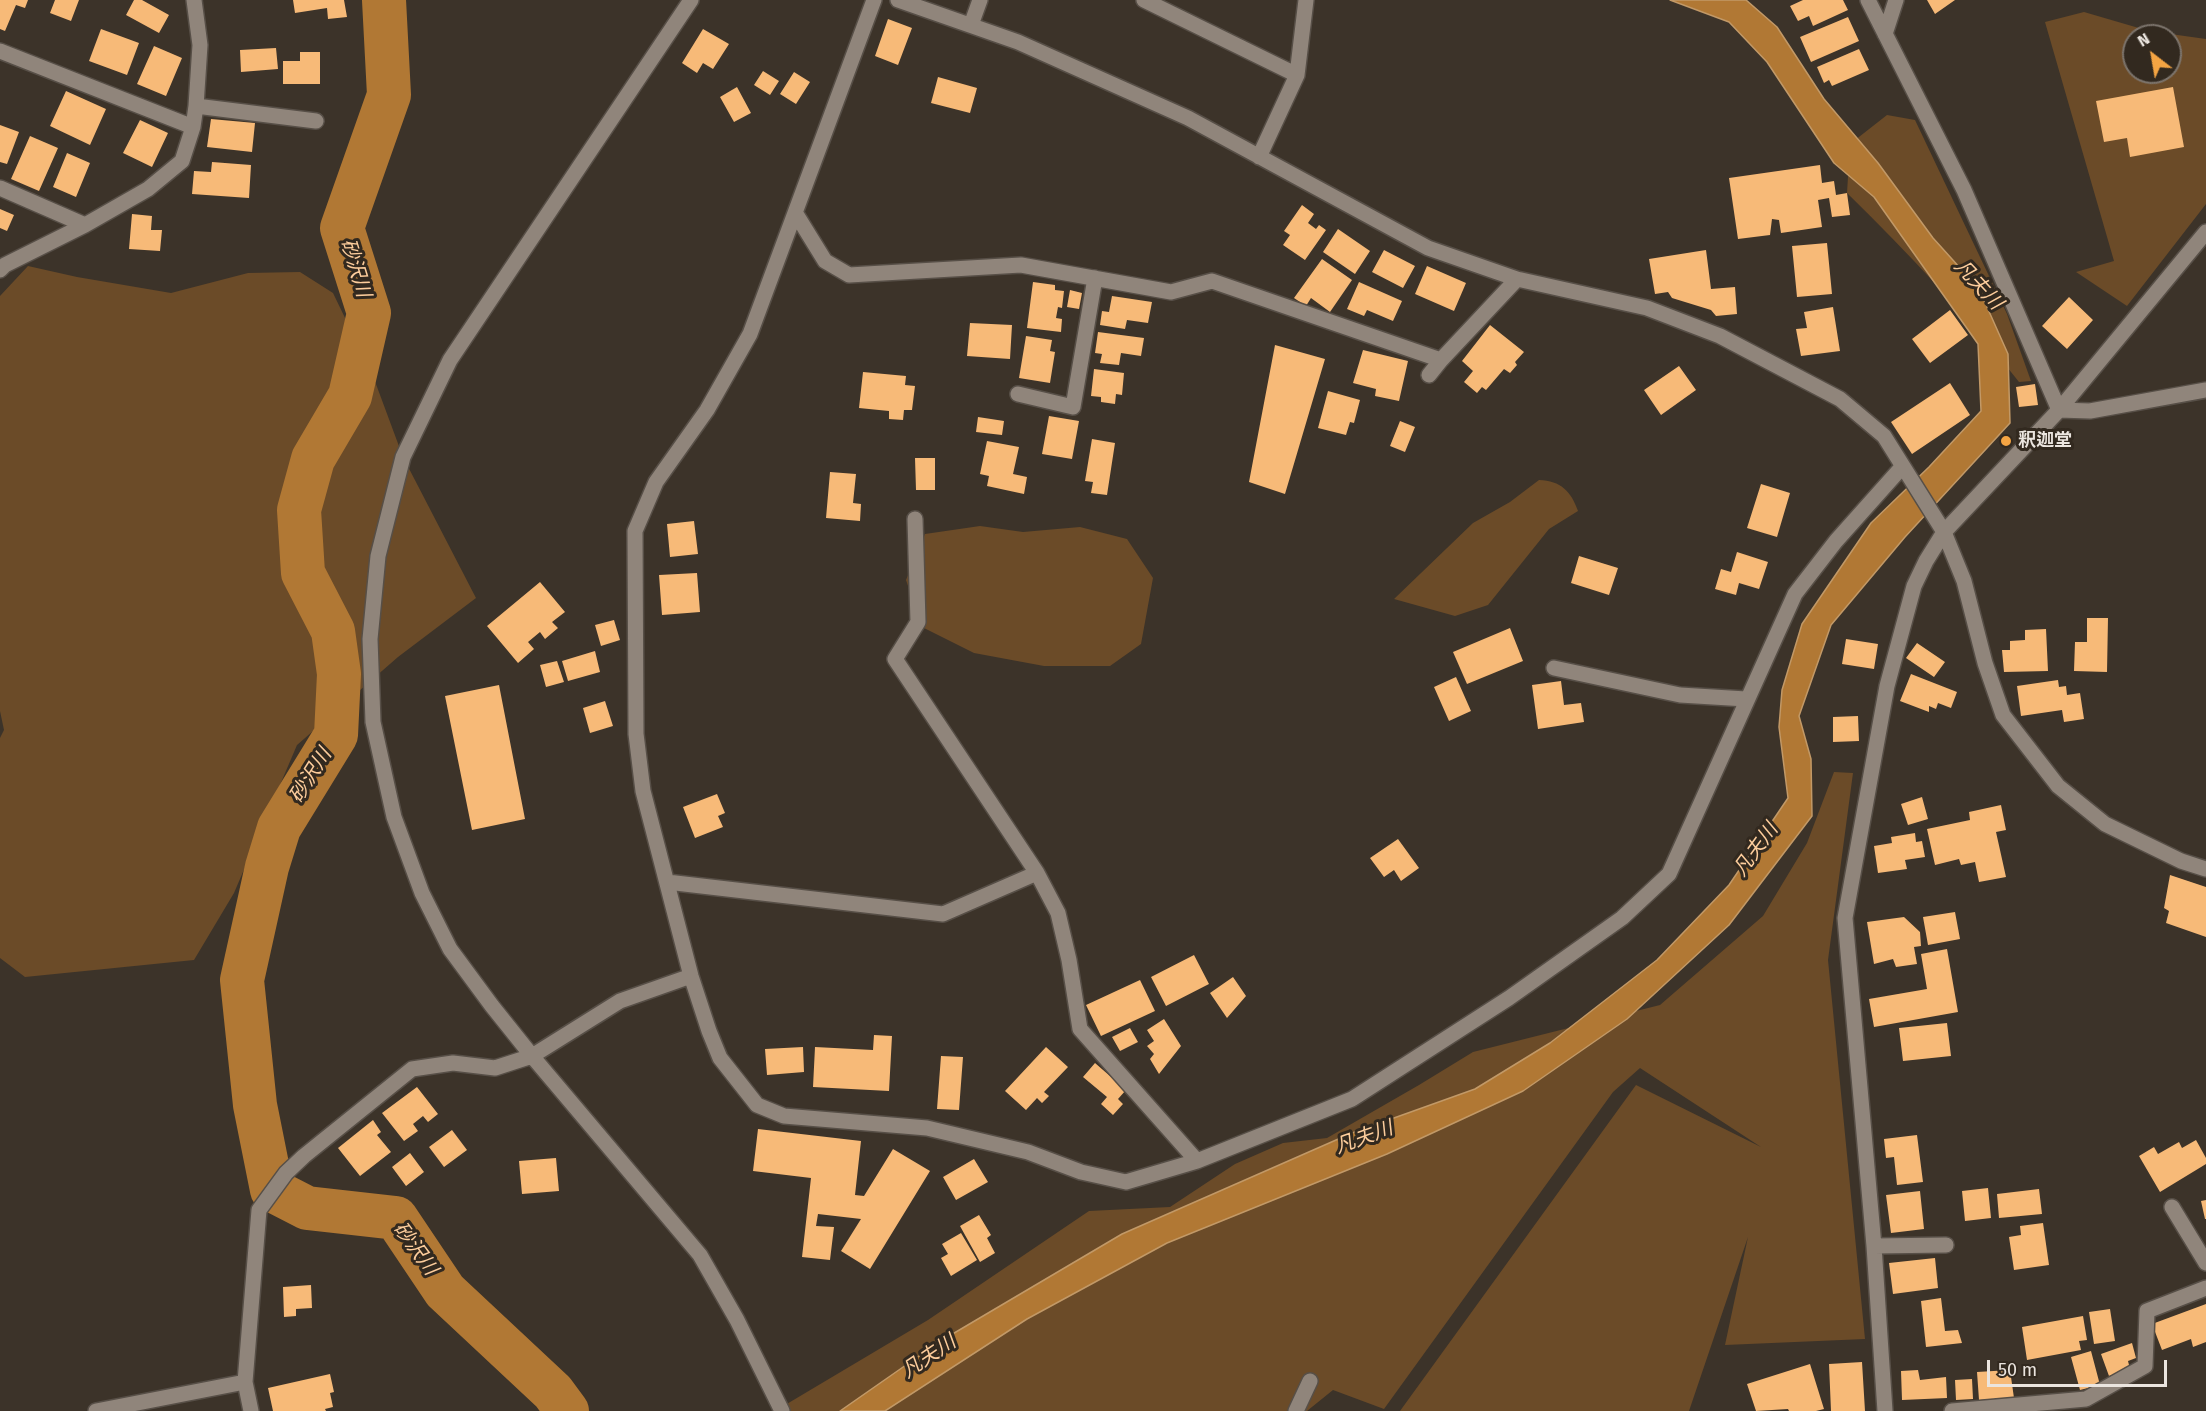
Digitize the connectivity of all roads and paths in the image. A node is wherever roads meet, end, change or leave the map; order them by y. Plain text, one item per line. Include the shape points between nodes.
1 (194, 0) edge
2 (691, 0) edge
3 (874, 0) edge
4 (898, 0) edge
5 (980, 0) edge
6 (1144, 0) edge
7 (1306, 0) edge
8 (1868, 0) edge
9 (1896, 0) edge
10 (971, 25) junction
11 (1885, 34) junction
12 (0, 51) edge
13 (1297, 75) junction
14 (196, 106) junction
15 (316, 121) dead end
16 (193, 127) junction
17 (1258, 157) junction
18 (0, 188) edge
19 (796, 214) junction
20 (85, 225) junction
21 (2206, 232) edge
22 (0, 270) edge
23 (1095, 278) junction
24 (1517, 279) junction
25 (1441, 360) junction
26 (1429, 375) dead end
27 (2206, 390) edge
28 (1018, 394) dead end
29 (2059, 410) junction
30 (1902, 467) junction
31 (915, 519) dead end
32 (1944, 532) junction
33 (1554, 668) dead end
34 (1746, 699) junction
35 (2206, 869) edge
36 (1037, 873) junction
37 (667, 882) junction
38 (692, 976) junction
39 (532, 1056) junction
40 (1197, 1161) junction
41 (2172, 1207) dead end
42 (1946, 1245) dead end
43 (1874, 1246) junction
44 (2206, 1263) edge
45 (2206, 1288) edge
46 (1310, 1381) dead end
47 (245, 1382) junction
48 (96, 1411) edge
49 (251, 1411) edge
50 (782, 1411) edge
51 (1296, 1411) edge
52 (1885, 1411) edge
53 (1952, 1411) edge

1 - 14 street via 200,45
2 - 39 street via 450,360 403,457 378,556 370,639 373,722 394,817 422,893 450,949
3 - 19 street
4 - 10 street
5 - 10 street
6 - 13 street
7 - 13 street
8 - 11 street
9 - 11 street
10 - 17 street via 1188,118
11 - 29 street via 1964,190
12 - 16 street
13 - 17 street
14 - 15 street
14 - 16 street
16 - 20 street via 183,161 148,189
17 - 24 street via 1428,248
18 - 20 street
19 - 23 street via 825,261 849,275 1021,265
19 - 37 street via 750,334 707,410 657,482 635,531 636,734 643,791
20 - 22 street
21 - 29 street
23 - 25 street via 1171,292 1212,281
23 - 28 street via 1073,407
24 - 25 street
24 - 30 street via 1647,308 1720,336 1840,399 1884,436
25 - 26 street
27 - 29 street via 2090,411
29 - 32 street
30 - 32 street
30 - 34 street via 1795,594
31 - 36 street via 918,622 896,659
32 - 35 street via 1964,581 2003,715 2051,777 2105,824
32 - 43 street via 1914,586 1887,686 1845,918
33 - 34 street via 1680,695
34 - 40 street via 1669,874 1622,918 1509,998 1352,1099
36 - 37 street via 943,914
36 - 40 street via 1058,913 1070,960 1080,1029
37 - 38 street
38 - 39 street via 620,1001
38 - 40 street via 720,1058 757,1105 784,1116 927,1128 1028,1152 1081,1172 1126,1182
39 - 47 street via 495,1068 453,1063 412,1069 286,1173 259,1210
39 - 50 street via 700,1255
41 - 44 street
42 - 43 street
43 - 52 street
45 - 53 street via 2147,1311 2145,1366 2086,1399
46 - 51 street
47 - 48 street
47 - 49 street

